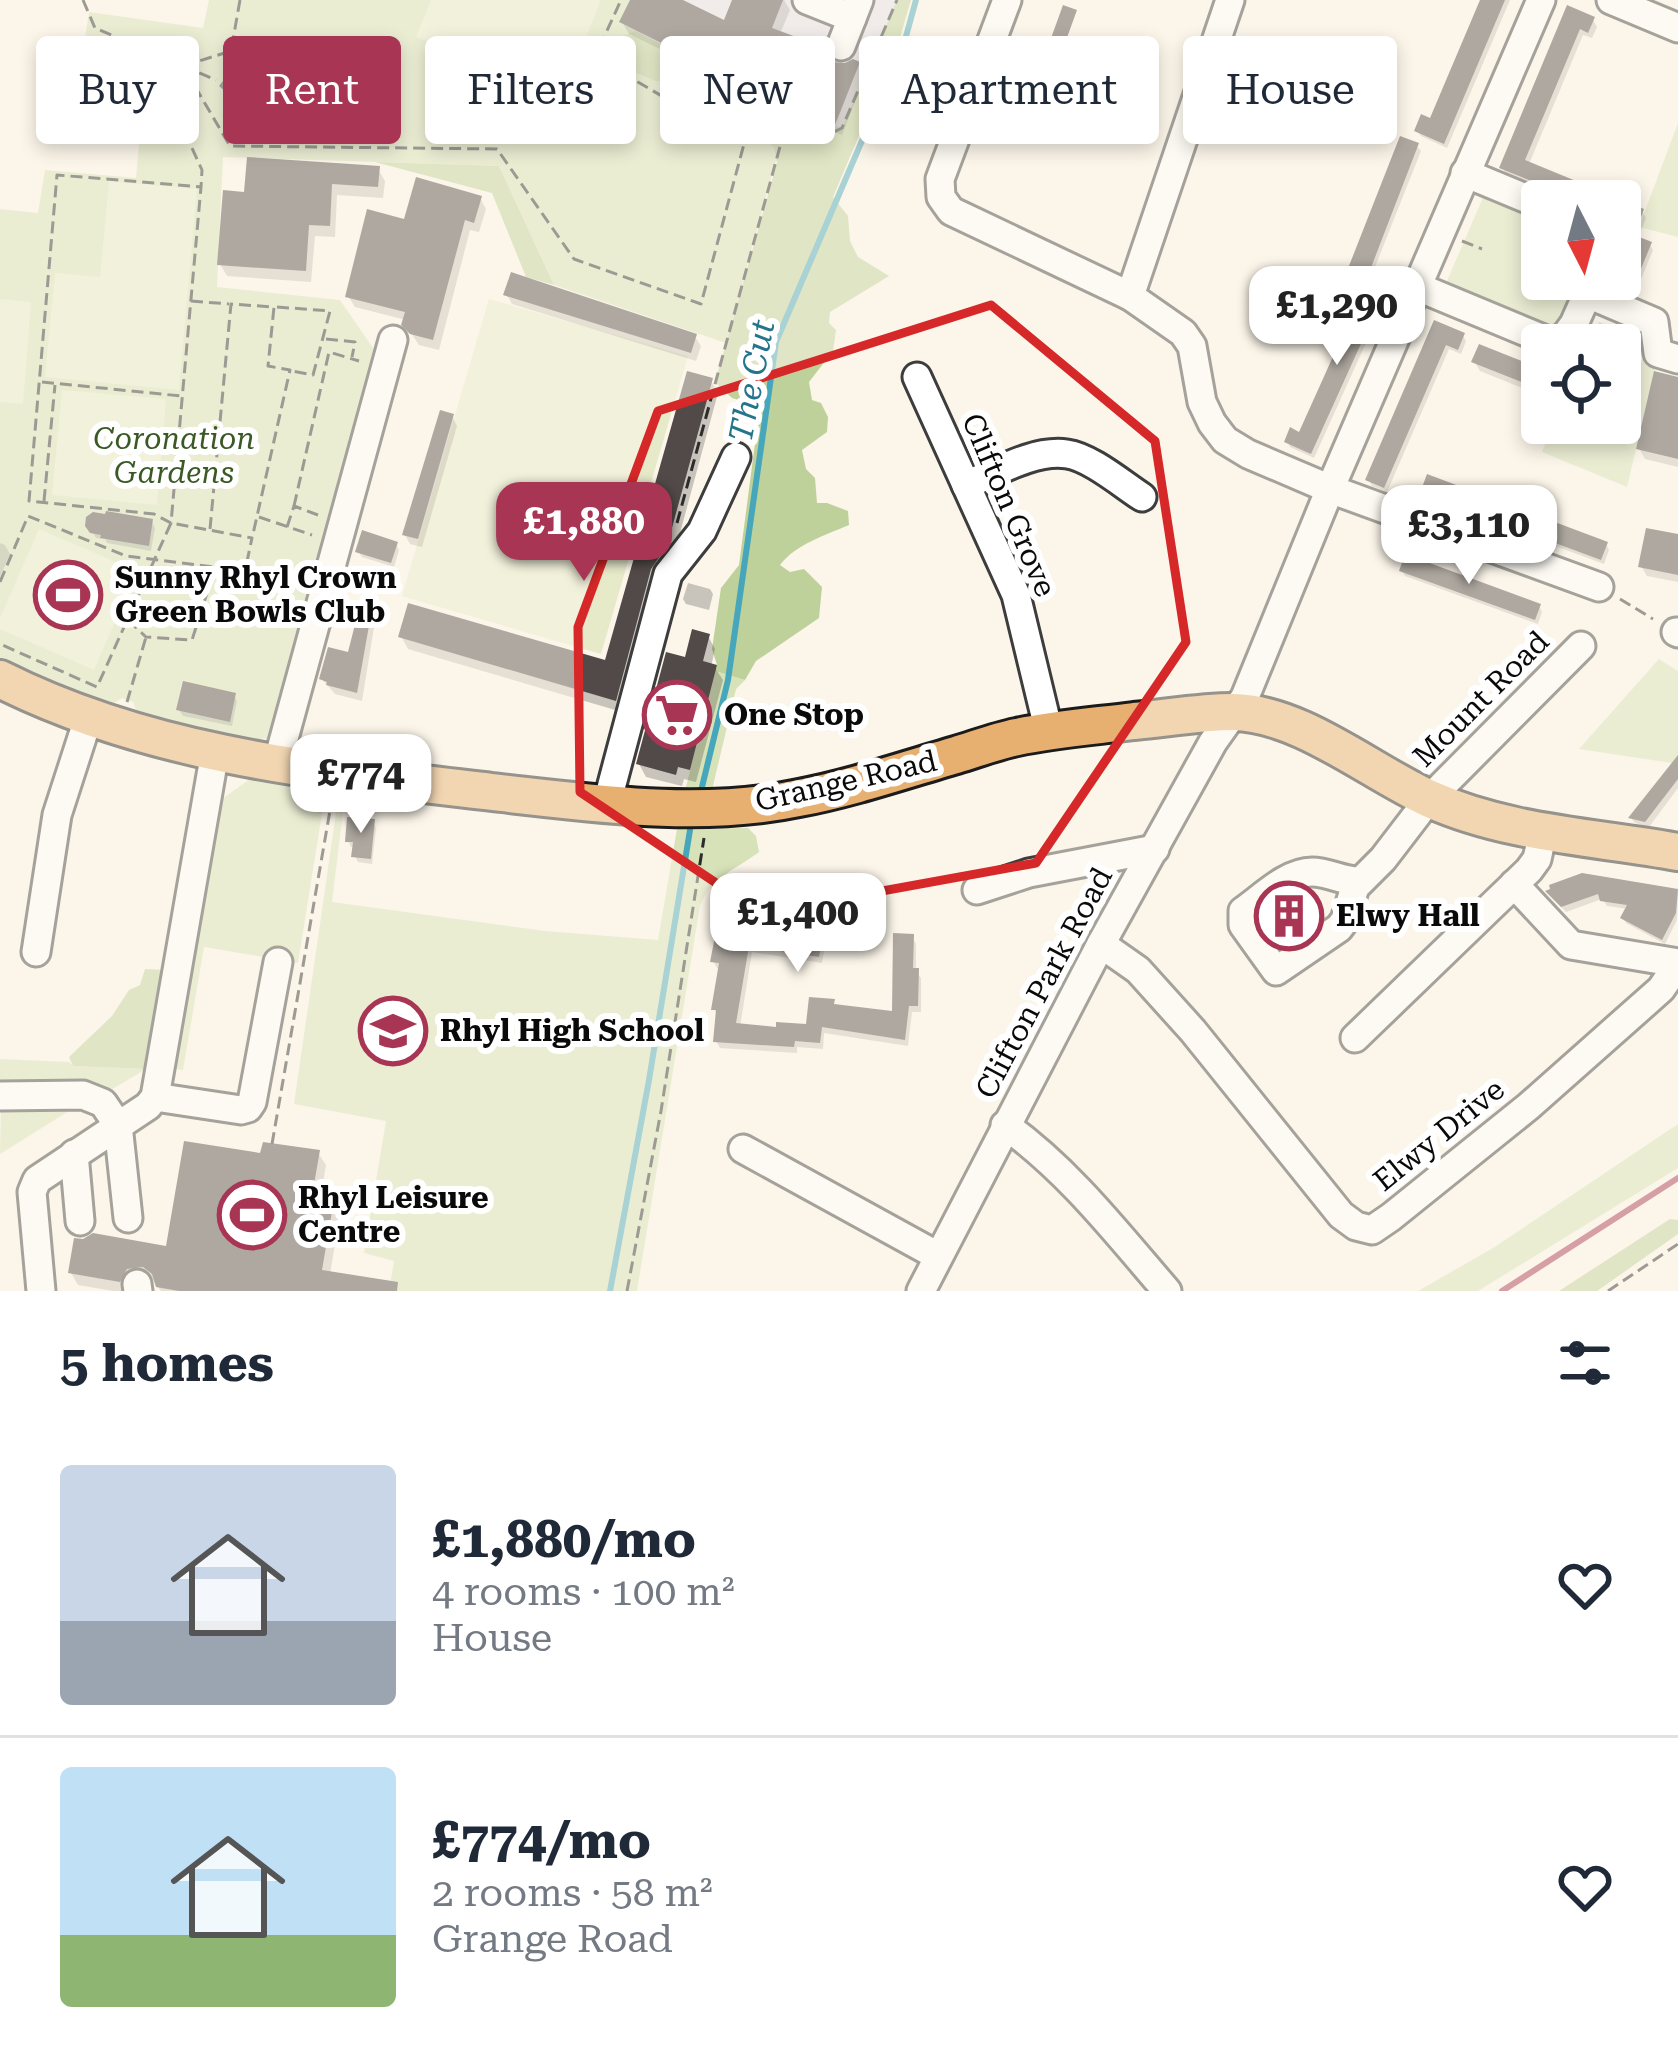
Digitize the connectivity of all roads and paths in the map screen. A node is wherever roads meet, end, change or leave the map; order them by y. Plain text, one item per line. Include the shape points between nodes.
1 (83, 0) edge
2 (240, 0) edge
3 (621, 0) edge
4 (807, 0) edge
5 (897, 0) edge
6 (1007, 0) edge
7 (1230, 0) edge
8 (1541, 0) edge
9 (1611, 0) edge
10 (856, 9) edge
11 (1678, 28) edge
12 (114, 36) edge
13 (841, 46) dead end
14 (199, 61) edge
15 (199, 73) edge
16 (216, 80) dead end
17 (199, 93) edge
18 (190, 144) edge
19 (1465, 173) junction
20 (201, 187) junction
21 (1521, 196) edge
22 (1418, 287) junction
23 (1130, 296) junction
24 (1585, 300) edge
25 (1616, 300) edge
26 (191, 301) junction
27 (231, 304) junction
28 (1678, 304) edge
29 (274, 307) junction
30 (1654, 322) junction
31 (323, 339) junction
32 (392, 340) dead end
33 (351, 358) junction
34 (1678, 359) edge
35 (363, 362) dead end
36 (290, 370) junction
37 (917, 377) dead end
38 (39, 381) junction
39 (55, 383) junction
40 (183, 396) junction
41 (736, 457) dead end
42 (966, 484) junction
43 (1330, 489) junction
44 (1142, 497) dead end
45 (44, 503) junction
46 (294, 506) junction
47 (257, 517) junction
48 (325, 518) dead end
49 (171, 523) junction
50 (676, 525) dead end
51 (287, 527) junction
52 (210, 530) junction
53 (317, 537) dead end
54 (252, 538) junction
55 (155, 560) junction
56 (216, 568) junction
57 (0, 582) edge
58 (1599, 586) joint
59 (127, 619) junction
60 (1677, 632) edge
61 (146, 637) junction
62 (0, 644) edge
63 (1581, 646) dead end
64 (0, 679) edge
65 (1235, 712) junction
66 (1178, 716) junction
67 (104, 721) junction
68 (1049, 732) junction
69 (214, 752) junction
70 (277, 764) junction
71 (337, 774) junction
72 (1188, 786) junction
73 (1429, 799) junction
74 (608, 803) junction
75 (1544, 832) junction
76 (704, 836) dead end
77 (1155, 849) junction
78 (1678, 852) edge
79 (1360, 881) junction
80 (1514, 884) junction
81 (977, 890) dead end
82 (1101, 944) junction
83 (36, 952) dead end
84 (278, 962) dead end
85 (1678, 964) edge
86 (1355, 1038) dead end
87 (0, 1096) edge
88 (155, 1096) junction
89 (118, 1125) junction
90 (1005, 1125) junction
91 (272, 1144) dead end
92 (743, 1149) dead end
93 (74, 1154) junction
94 (128, 1218) dead end
95 (80, 1221) dead end
96 (1678, 1244) edge
97 (938, 1256) junction
98 (41, 1291) edge
99 (627, 1291) edge
100 (921, 1291) edge
101 (1167, 1291) edge
102 (1608, 1291) edge

1 - 12 path via 95,28
2 - 14 path via 232,51
3 - 17 path via 595,57 744,144 701,304 574,259 497,149 230,146
4 - 10 street
5 - 50 path via 842,128 825,136 787,121
6 - 23 street via 940,179 941,197 951,211
7 - 23 street
8 - 19 street, Clifton Park Road
9 - 11 street
10 - 13 street
15 - 16 path
18 - 20 path
19 - 21 street
19 - 22 street, Clifton Park Road
20 - 26 path
20 - 38 path via 57,175
22 - 24 street via 1548,341 1563,339
22 - 43 street, Clifton Park Road
23 - 43 street via 1192,346 1202,402 1226,440
25 - 30 street
26 - 27 path
26 - 40 path
27 - 29 path
27 - 52 path
28 - 30 street
29 - 31 path via 330,311
29 - 36 path via 268,365
30 - 34 street via 1658,353
31 - 33 path via 355,342
31 - 36 path via 314,375
32 - 70 street
33 - 35 path
33 - 46 path via 329,352
36 - 47 path
37 - 42 street, Clifton Grove
38 - 39 path
38 - 45 path via 28,501
39 - 40 path
39 - 45 path
40 - 49 path
41 - 74 street via 702,531 668,574
42 - 44 street via 1036,456 1069,454
42 - 68 street, Clifton Grove via 1016,595
43 - 58 street
43 - 65 street, Clifton Park Road
45 - 49 path via 154,514
46 - 48 path
46 - 51 path
47 - 51 path
47 - 54 path
49 - 52 path
49 - 55 path
51 - 53 path
52 - 54 path
54 - 56 path via 245,572
55 - 56 path
55 - 57 path via 28,516
55 - 59 path
56 - 61 path via 192,640
58 - 60 path
59 - 61 path
59 - 62 path via 97,687
61 - 67 path
63 - 73 street, Mount Road
64 - 67 main road, Grange Road
65 - 66 main road, Grange Road
65 - 72 street, Clifton Park Road
65 - 73 main road, Grange Road via 1279,720
66 - 68 main road, Grange Road
66 - 72 street
67 - 69 main road, Grange Road
67 - 83 street via 57,815
68 - 74 main road, Grange Road via 797,799 725,807
69 - 70 main road, Grange Road
69 - 88 street
70 - 71 main road, Grange Road
71 - 74 main road, Grange Road
71 - 91 path
72 - 77 street, Clifton Park Road
73 - 75 main road, Grange Road
73 - 79 street, Mount Road
75 - 78 main road, Grange Road
75 - 80 street via 1537,859
76 - 99 path
77 - 81 street
77 - 82 street, Clifton Park Road
79 - 79 street, Mount Road via 1296,866 1240,918 1280,977 1339,928
80 - 85 street via 1571,945
80 - 86 street
82 - 85 street, Elwy Drive via 1138,970 1193,1031 1341,1215 1372,1230 1529,1106 1661,989
82 - 90 street, Clifton Park Road
84 - 88 street via 248,1108
87 - 89 street via 83,1095 103,1102
88 - 89 street
89 - 93 street
89 - 94 street
90 - 97 street, Clifton Park Road
90 - 101 street via 1075,1184
92 - 97 street
93 - 95 street
93 - 98 street via 32,1192
96 - 102 path
97 - 100 street, Clifton Park Road

